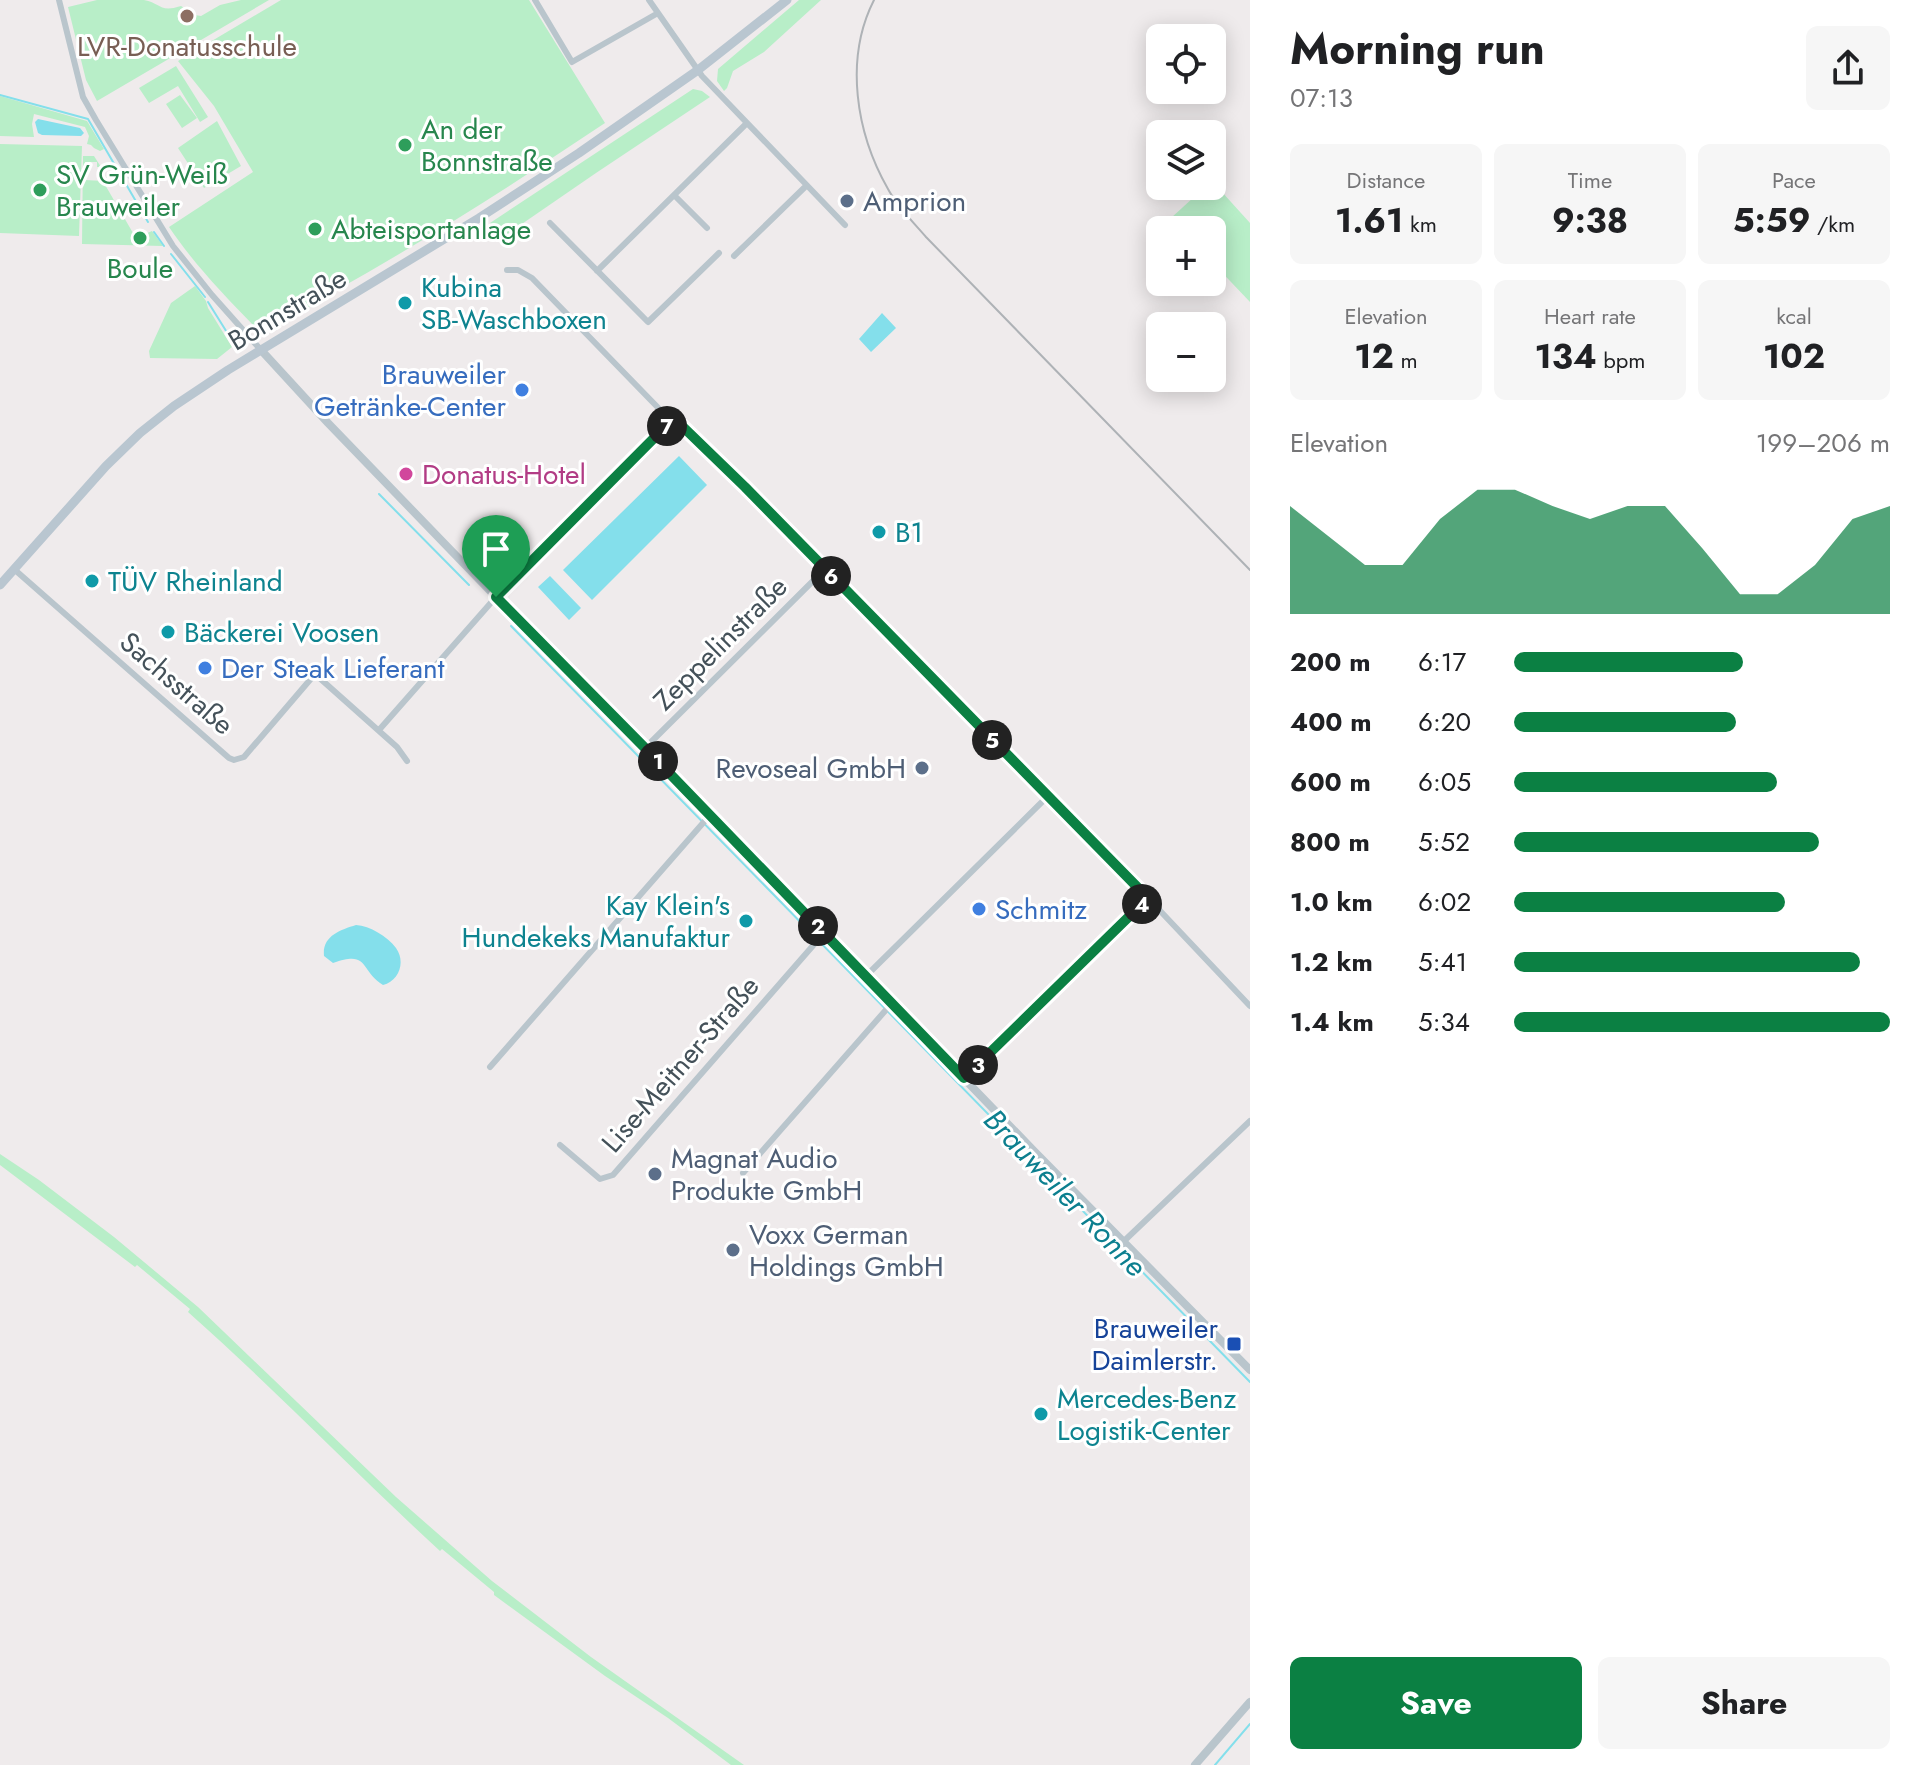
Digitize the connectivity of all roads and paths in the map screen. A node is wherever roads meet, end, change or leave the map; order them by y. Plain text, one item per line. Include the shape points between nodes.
1 (59, 0) edge
2 (535, 0) edge
3 (649, 0) edge
4 (787, 0) edge
5 (658, 13) junction
6 (698, 70) junction
7 (746, 124) junction
8 (806, 186) junction
9 (674, 195) junction
10 (550, 223) dead end
11 (845, 225) dead end
12 (707, 228) dead end
13 (719, 253) dead end
14 (734, 256) dead end
15 (507, 270) dead end
16 (597, 271) junction
17 (261, 350) junction
18 (671, 421) junction
19 (825, 569) junction
20 (15, 570) junction
21 (0, 585) edge
22 (496, 597) junction
23 (379, 730) junction
24 (645, 748) junction
25 (407, 761) dead end
26 (1048, 796) junction
27 (708, 817) junction
28 (1148, 898) junction
29 (823, 934) junction
30 (866, 976) junction
31 (890, 1004) junction
32 (1250, 1006) edge
33 (490, 1067) dead end
34 (964, 1078) junction
35 (1250, 1121) edge
36 (560, 1145) dead end
37 (743, 1173) dead end
38 (1123, 1242) junction
39 (1250, 1370) edge
40 (1250, 1702) edge
41 (1195, 1765) edge

1 - 17 street via 83,97 96,120 173,246
2 - 5 street via 572,62
3 - 5 street
4 - 6 main road, Bonnstraße
5 - 6 street
6 - 7 street
6 - 17 main road, Bonnstraße via 492,210
7 - 8 street
7 - 9 street
8 - 11 street
8 - 14 street
9 - 12 street
9 - 16 street
10 - 16 street
13 - 16 street via 648,322
15 - 18 street via 532,278
17 - 20 main road, Bonnstraße via 140,433
17 - 22 street
18 - 19 street via 681,425
18 - 22 street
19 - 24 street, Zeppelinstraße
19 - 26 street
20 - 21 main road, Bonnstraße
20 - 23 street, Sachsstraße via 229,758 244,757 315,674
22 - 23 street
22 - 24 street
23 - 25 street, Sachsstraße
24 - 27 street
26 - 28 street
26 - 30 street
27 - 29 street
27 - 33 street
28 - 32 street
28 - 34 street
29 - 30 street
29 - 36 street, Lise-Meitner-Straße via 613,1175 600,1179
30 - 31 street
31 - 34 street
31 - 37 street
34 - 38 street
35 - 38 street
38 - 39 street
40 - 41 street

